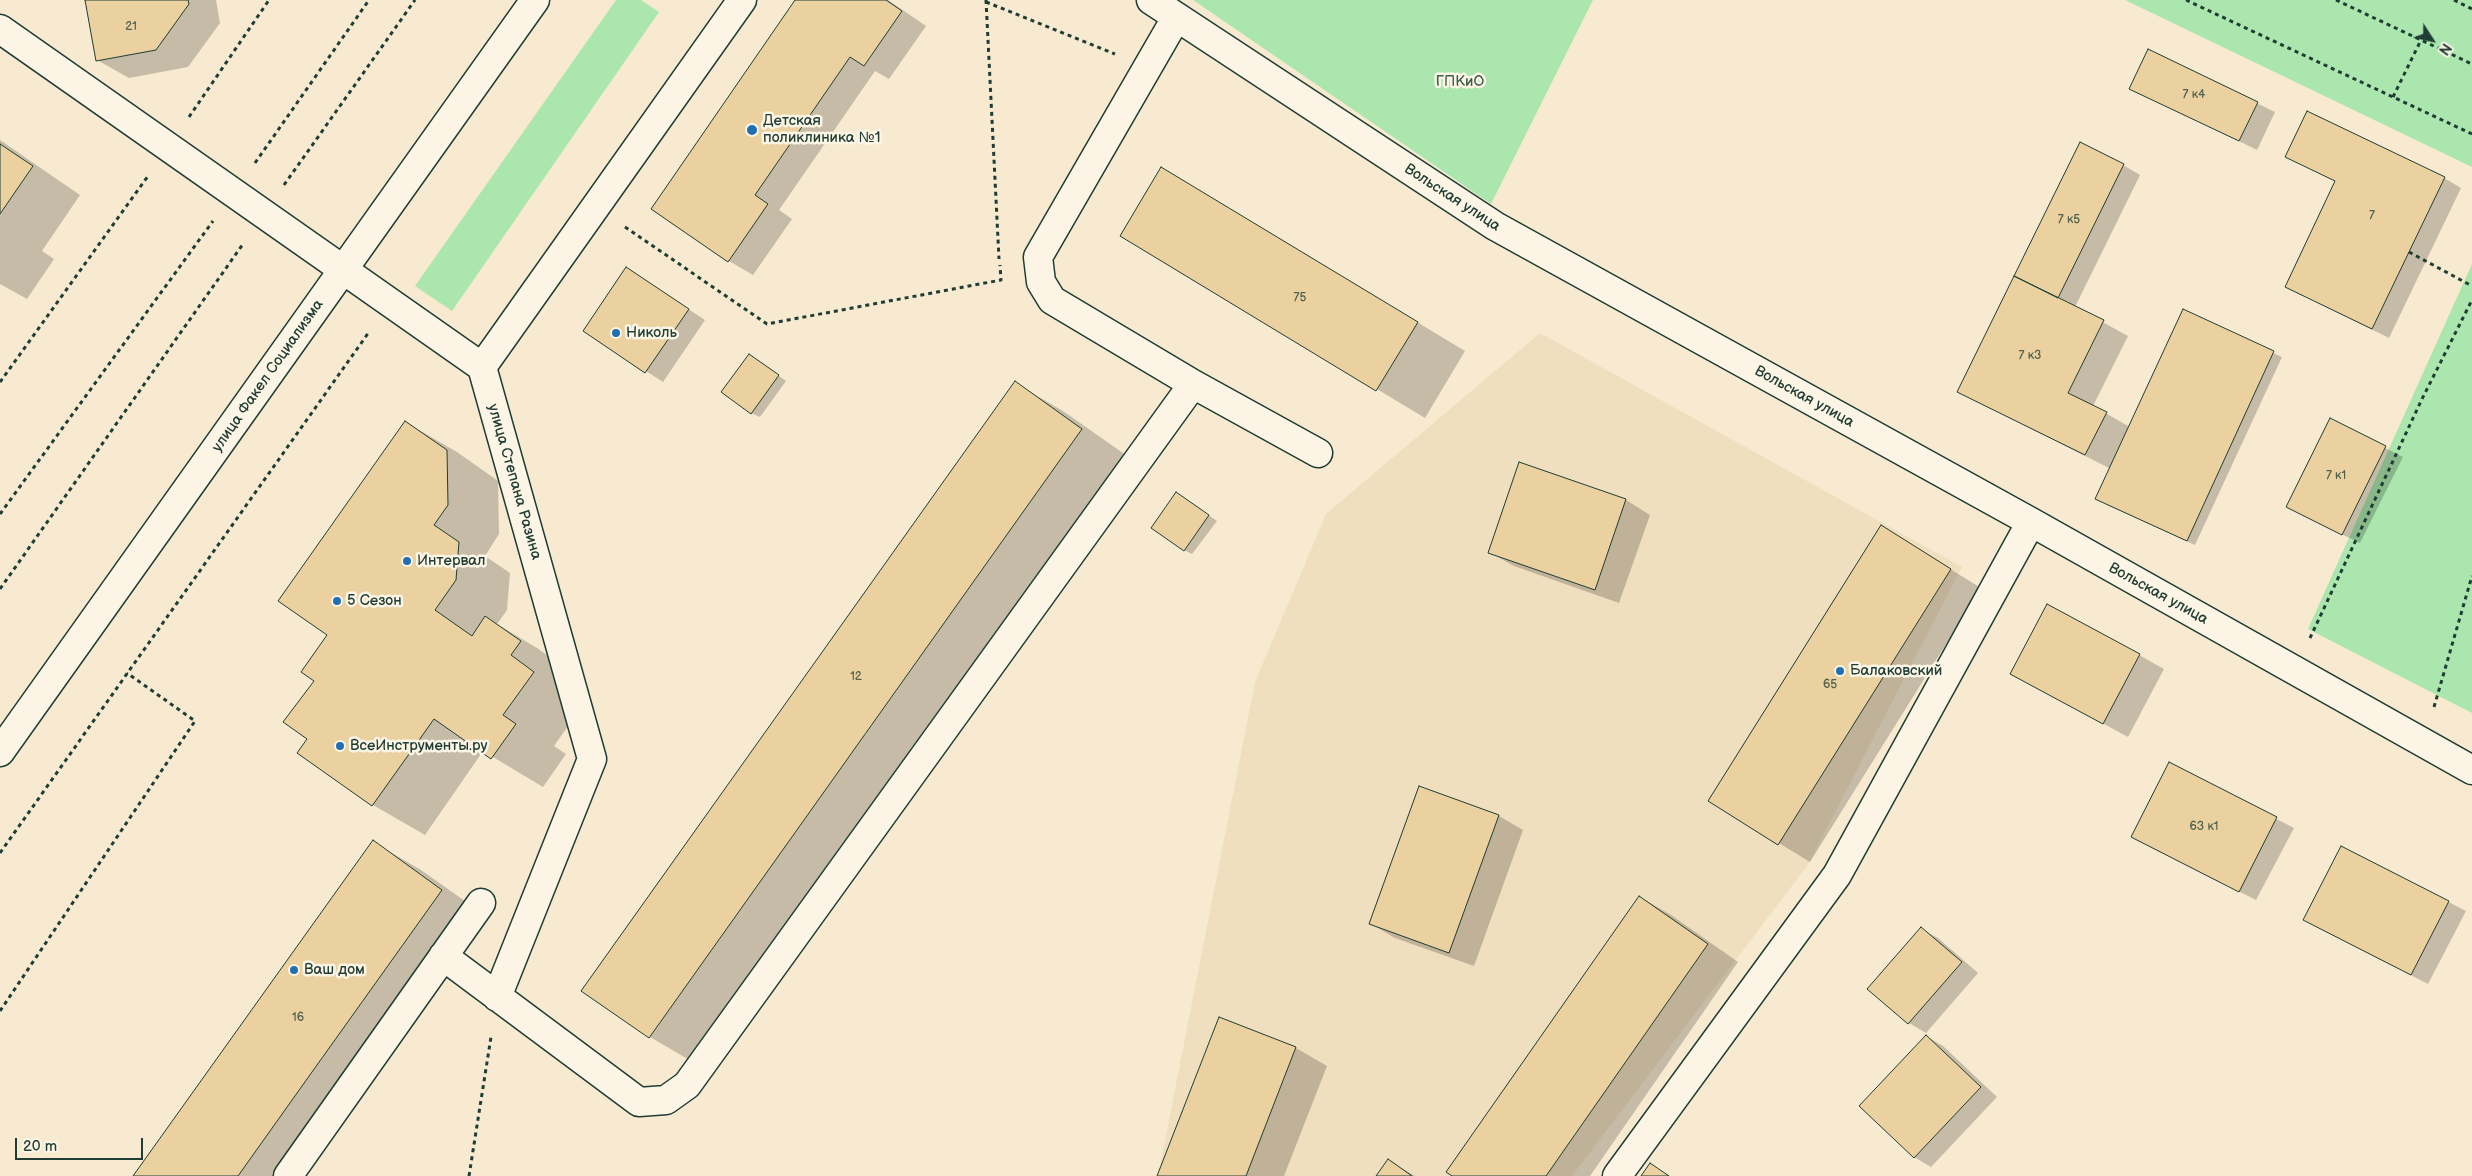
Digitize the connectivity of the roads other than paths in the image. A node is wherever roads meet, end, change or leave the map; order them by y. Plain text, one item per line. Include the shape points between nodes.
1 (535, 0) edge
2 (742, 0) edge
3 (1151, 0) edge
4 (1176, 18) junction
5 (0, 29) edge
6 (343, 270) junction
7 (482, 368) junction
8 (1192, 384) junction
9 (1318, 453) dead end
10 (2031, 522) junction
11 (0, 752) edge
12 (2472, 770) edge
13 (480, 903) dead end
14 (443, 956) junction
15 (497, 997) junction
16 (288, 1176) edge
17 (1617, 1176) edge

1 - 6 street, улица Факел Социализма
2 - 7 street
3 - 4 street, Вольская улица
4 - 8 street via 1038,257 1041,282 1052,300
4 - 10 street, Вольская улица via 1495,226
5 - 6 street
6 - 7 street
6 - 11 street, улица Факел Социализма
7 - 15 street, улица Степана Разина via 592,759
8 - 9 street
8 - 15 street via 687,1085 666,1100 639,1102
10 - 12 street, Вольская улица
10 - 17 street via 1837,875
13 - 14 street
14 - 15 street
14 - 16 street

